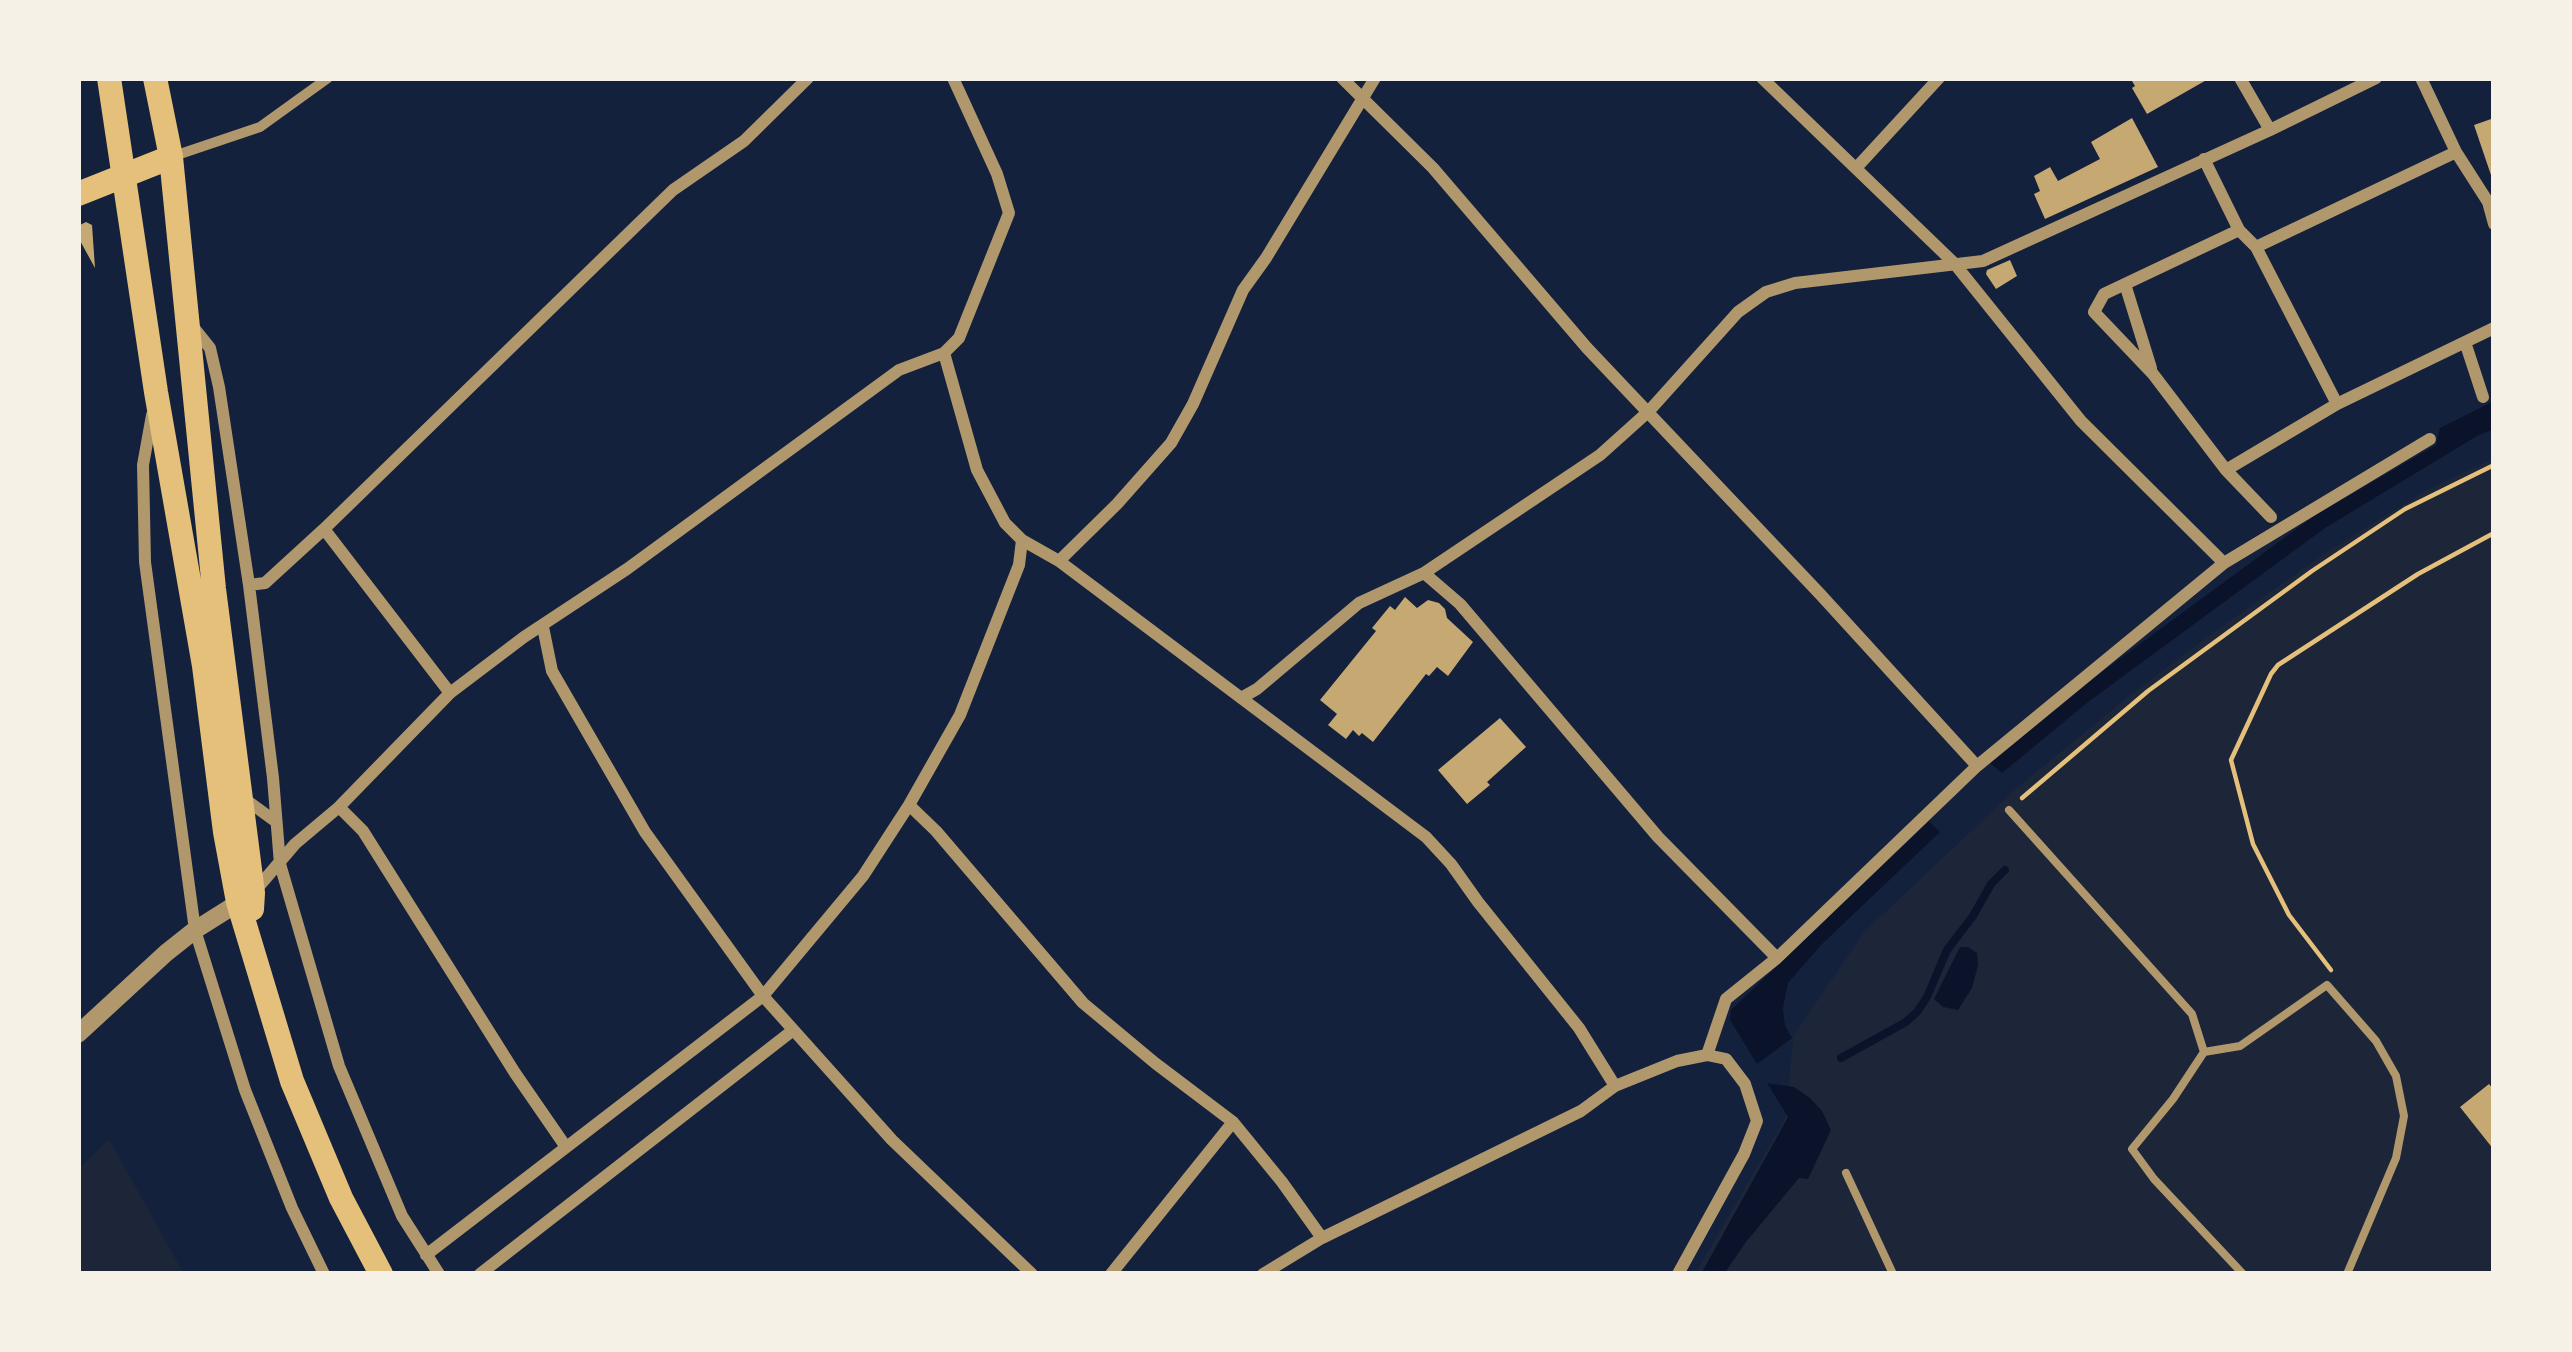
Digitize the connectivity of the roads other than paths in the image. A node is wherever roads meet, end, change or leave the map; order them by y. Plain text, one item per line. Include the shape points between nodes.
1 (109, 78) edge
2 (155, 78) edge
3 (328, 78) edge
4 (808, 78) edge
5 (953, 78) edge
6 (1342, 78) edge
7 (1375, 78) edge
8 (1762, 78) edge
9 (1939, 78) edge
10 (2240, 78) edge
11 (2376, 78) edge
12 (2421, 78) edge
13 (1364, 98) junction
14 (2270, 130) junction
15 (2456, 152) junction
16 (171, 158) junction
17 (2204, 159) junction
18 (1857, 167) junction
19 (124, 176) junction
20 (78, 194) edge
21 (2491, 201) edge
22 (2494, 224) edge
23 (2239, 230) junction
24 (2256, 247) junction
25 (1954, 262) junction
26 (2125, 284) junction
27 (188, 321) junction
28 (2494, 328) edge
29 (2465, 342) junction
30 (944, 353) junction
31 (2153, 374) junction
32 (156, 392) junction
33 (2483, 397) dead end
34 (2337, 404) junction
35 (1649, 411) junction
36 (2430, 439) dead end
37 (2226, 470) junction
38 (2271, 518) dead end
39 (324, 529) junction
40 (1022, 540) junction
41 (1059, 561) junction
42 (2224, 563) junction
43 (1424, 573) junction
44 (249, 585) junction
45 (543, 627) junction
46 (451, 693) junction
47 (1241, 698) junction
48 (1977, 766) junction
49 (240, 796) junction
50 (909, 805) junction
51 (339, 807) junction
52 (2008, 810) road end
53 (275, 821) junction
54 (280, 864) junction
55 (245, 898) junction
56 (195, 930) junction
57 (1777, 958) junction
58 (763, 996) junction
59 (81, 1024) edge
60 (792, 1031) junction
61 (2204, 1052) junction
62 (1707, 1055) junction
63 (1615, 1086) junction
64 (1233, 1122) junction
65 (566, 1147) junction
66 (1846, 1173) dead end
67 (1322, 1238) junction
68 (426, 1255) junction
69 (323, 1274) edge
70 (381, 1274) edge
71 (439, 1274) edge
72 (480, 1274) edge
73 (1032, 1274) edge
74 (1111, 1274) edge
75 (1263, 1274) edge
76 (1678, 1274) edge
77 (1893, 1274) edge
78 (2243, 1274) edge
79 (2347, 1274) edge

1 - 19 main road
2 - 16 main road
3 - 16 street via 260,127
4 - 39 street via 744,141 673,190
5 - 30 street via 1009,213 959,338
6 - 13 street
7 - 13 street
8 - 18 street
9 - 18 street
10 - 14 street
11 - 14 street
12 - 15 street
13 - 35 street
13 - 41 street via 1243,290 1171,443
14 - 17 street
15 - 21 street
15 - 24 street
16 - 19 main road
16 - 27 main road
17 - 23 street
17 - 25 street via 1983,261
18 - 25 street
19 - 20 main road
19 - 32 main road
21 - 22 street
23 - 24 street
23 - 26 street
24 - 34 street
25 - 35 street via 1766,292
25 - 42 street via 2081,421
26 - 31 street
26 - 31 street via 2104,294 2094,312
27 - 44 street via 210,348 219,386
27 - 49 main road
28 - 29 street
29 - 33 street
29 - 34 street
30 - 40 street via 977,470
30 - 45 street via 899,370
31 - 37 street
32 - 55 main road via 225,832
32 - 56 street via 143,465 145,562
34 - 37 street
35 - 43 street via 1600,455
35 - 48 street
36 - 42 street
37 - 38 street
39 - 44 street via 265,583
39 - 46 street
40 - 41 street
40 - 50 street via 972,687
41 - 47 street
42 - 48 street
43 - 47 street via 1359,603
43 - 57 street
44 - 53 street
45 - 46 street
45 - 58 street via 552,671 646,832
46 - 51 street
47 - 63 street via 1426,837 1579,1028
48 - 57 street
49 - 53 street
49 - 55 main road
50 - 58 street via 863,876
50 - 64 street via 1083,1003
51 - 54 street
51 - 65 street via 363,831
52 - 61 lane via 2192,1015
53 - 54 street
54 - 55 street
54 - 68 street via 339,1066
55 - 56 street
55 - 70 main road via 292,1082
56 - 59 street
56 - 69 street via 245,1090
57 - 62 street via 1726,999
58 - 60 street
58 - 65 street
60 - 72 street
60 - 73 street
61 - 78 lane via 2132,1150
61 - 79 lane via 2240,1046 2327,985 2376,1041 2396,1076 2404,1116 2396,1158
62 - 63 street
62 - 76 street via 1726,1059 1745,1084 1757,1121
63 - 67 street via 1581,1111
64 - 67 street
64 - 74 street
65 - 68 street
66 - 77 lane
67 - 75 street
68 - 71 street

